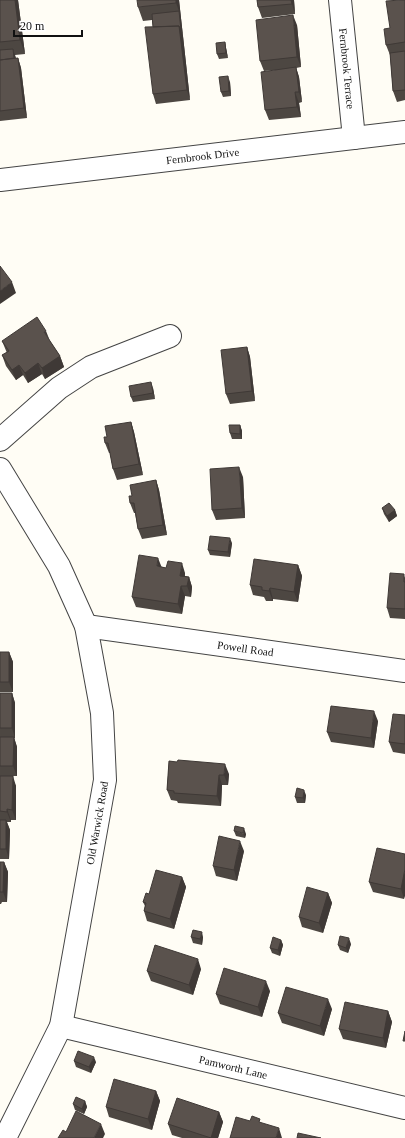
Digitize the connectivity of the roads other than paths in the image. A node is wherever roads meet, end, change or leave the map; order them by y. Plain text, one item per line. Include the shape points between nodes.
1 (340, 0) edge
2 (405, 132) edge
3 (354, 138) junction
4 (0, 180) edge
5 (170, 336) dead end
6 (0, 440) edge
7 (0, 469) edge
8 (86, 626) junction
9 (405, 671) edge
10 (61, 1026) junction
11 (405, 1108) edge
12 (5, 1138) edge

1 - 3 street, Fernbrook Terrace
2 - 3 street, Fernbrook Drive
3 - 4 street, Fernbrook Drive
5 - 6 street via 91,367 59,388
7 - 8 street, Old Warwick Road via 59,566
8 - 9 street, Powell Road
8 - 10 street, Old Warwick Road via 102,713 105,780
10 - 11 street, Pamworth Lane
10 - 12 street, Old Warwick Road

